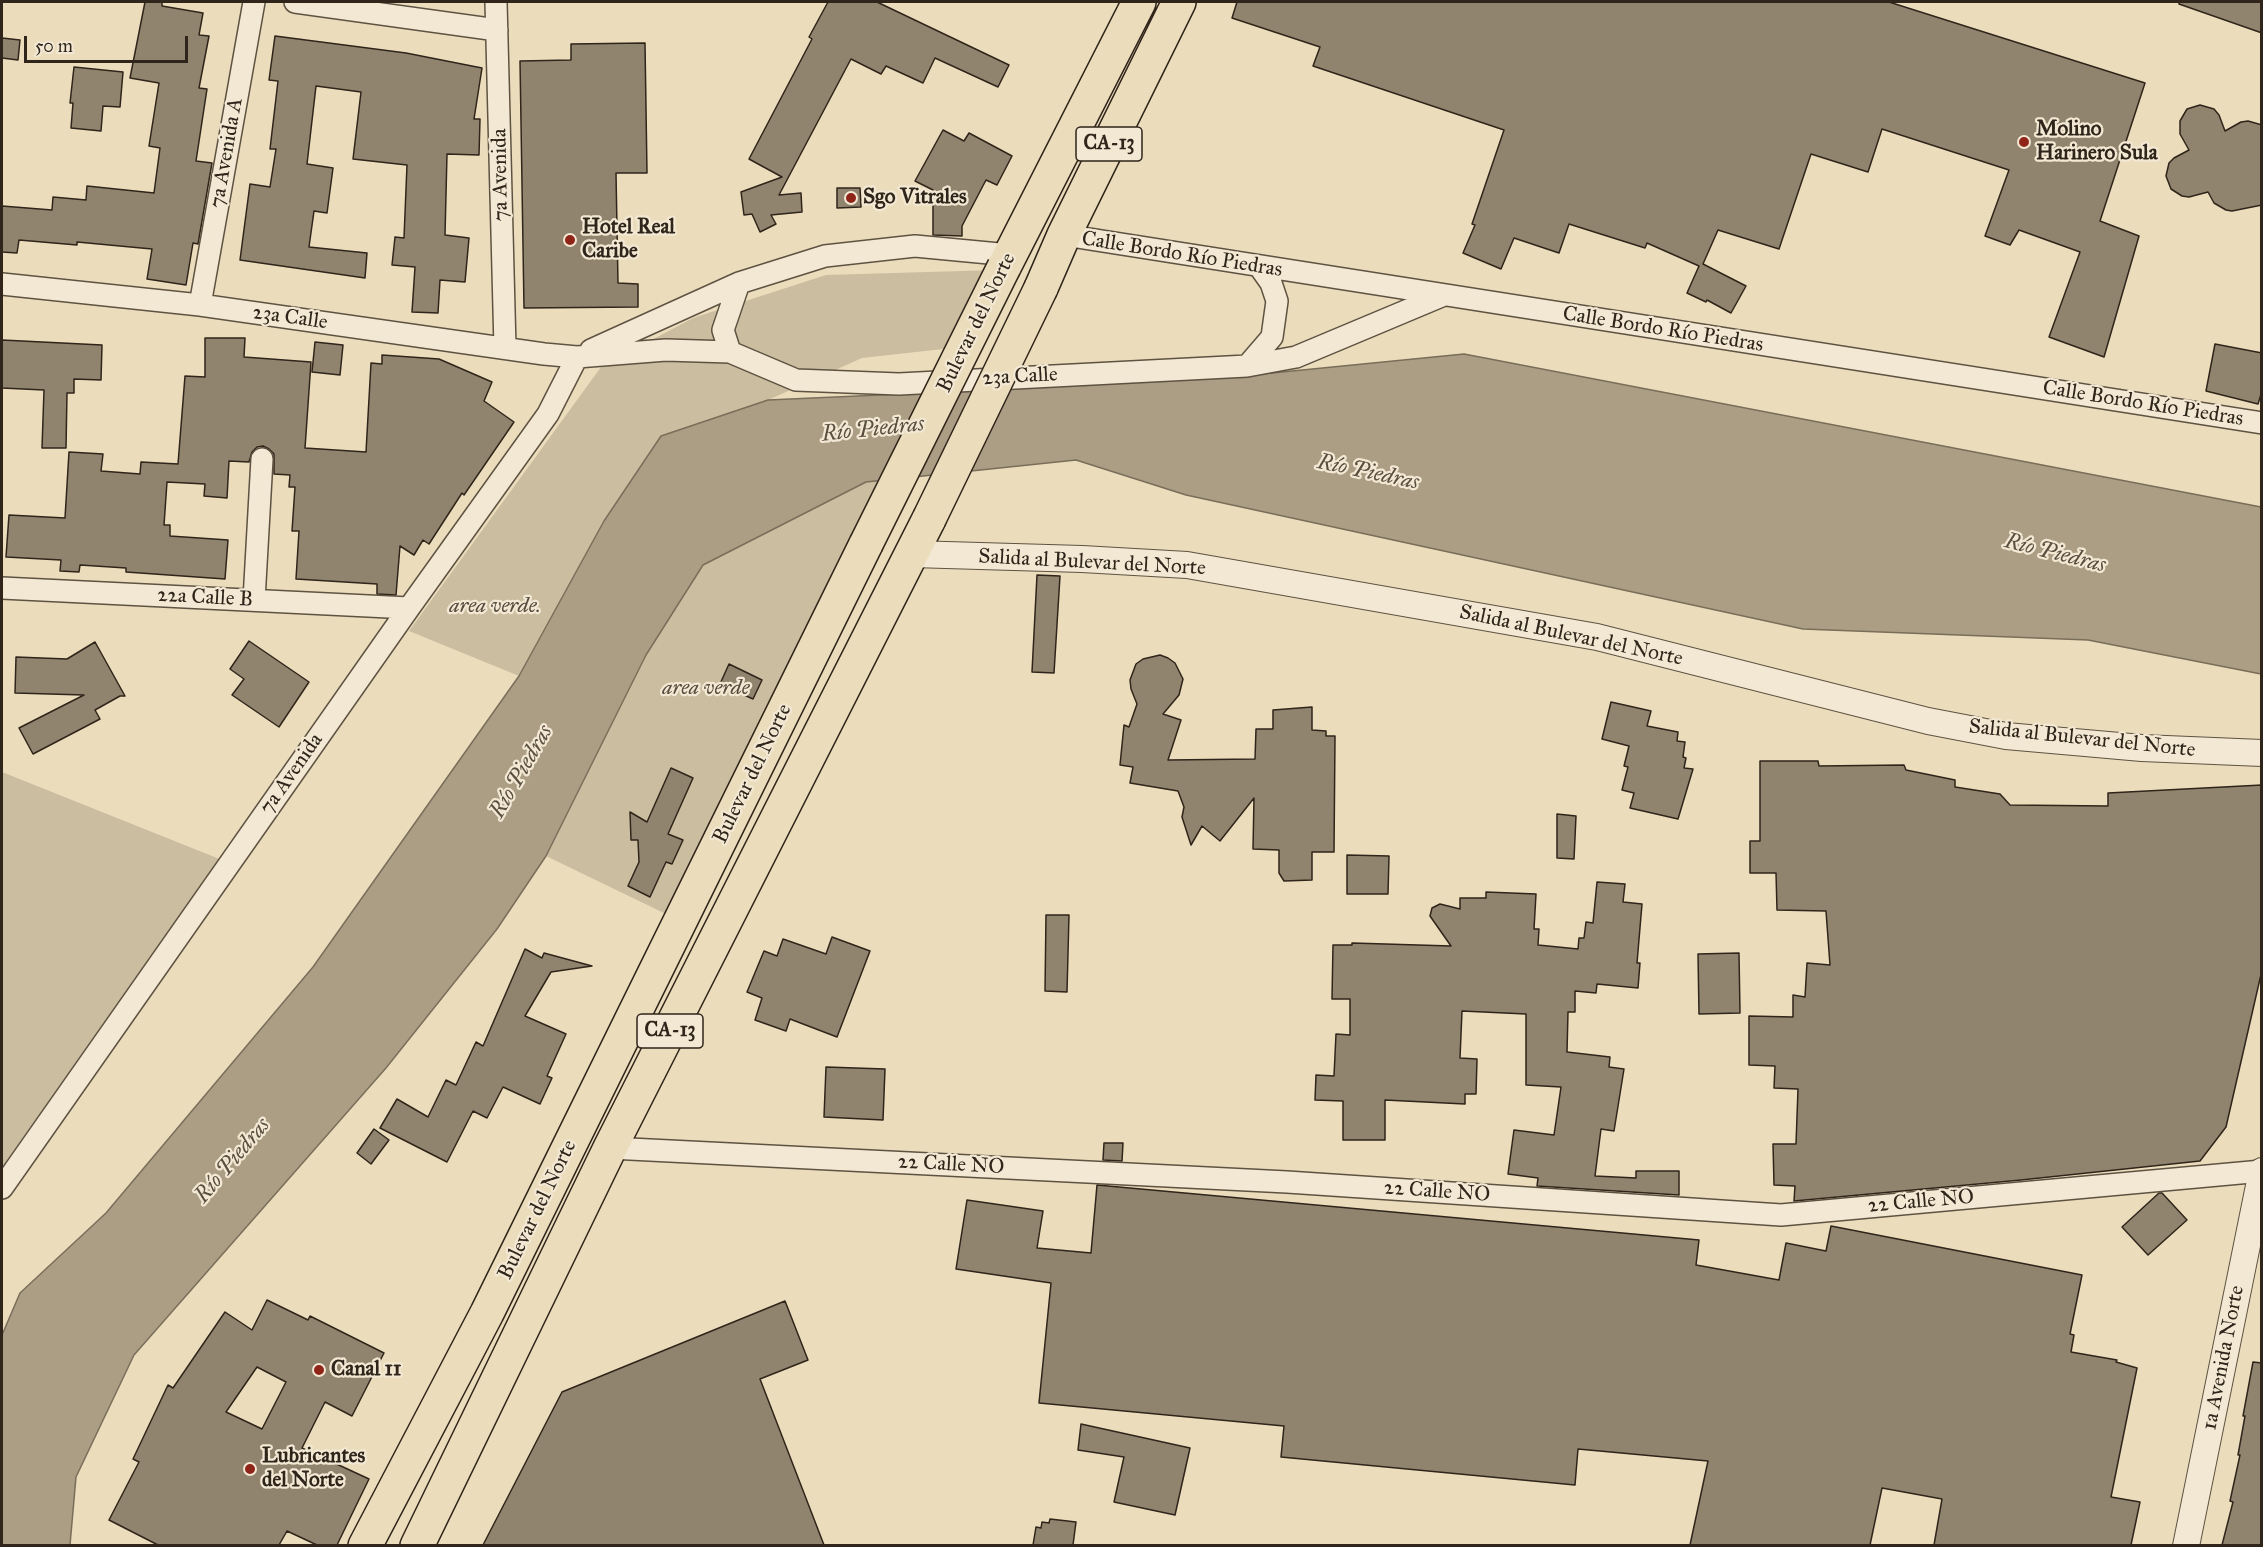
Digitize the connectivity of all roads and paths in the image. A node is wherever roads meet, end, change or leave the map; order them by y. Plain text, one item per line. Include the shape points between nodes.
1 (254, 2) edge
2 (295, 2) edge
3 (496, 2) edge
4 (1139, 2) edge
5 (1179, 2) edge
6 (497, 30) junction
7 (1064, 235) junction
8 (1007, 261) junction
9 (1259, 266) junction
10 (738, 283) junction
11 (2, 284) edge
12 (1444, 295) junction
13 (200, 305) junction
14 (505, 348) junction
15 (730, 352) junction
16 (577, 357) junction
17 (1247, 366) junction
18 (2262, 423) edge
19 (262, 459) dead end
20 (912, 554) junction
21 (2, 588) edge
22 (254, 600) junction
23 (408, 608) junction
24 (2262, 753) edge
25 (610, 1148) junction
26 (2262, 1171) edge
27 (2, 1188) edge
28 (2257, 1217) edge
29 (365, 1545) edge
30 (417, 1545) edge
31 (2186, 1545) edge

1 - 13 street, 7a Avenida A
2 - 6 street
3 - 6 street, 7a Avenida
4 - 8 highway, Bulevar del Norte / CA-13
5 - 7 highway, Bulevar del Norte / CA-13
6 - 14 street, 7a Avenida
7 - 9 street, Calle Bordo Río Piedras
7 - 20 highway, Bulevar del Norte / CA-13, bridge
8 - 10 street, 23a Calle via 915,246 825,256
8 - 29 highway, Bulevar del Norte / CA-13, bridge via 487,1312
9 - 12 street, Calle Bordo Río Piedras
9 - 17 street via 1277,301 1272,337
10 - 15 street via 723,330
10 - 16 street, 23a Calle
11 - 13 street, 23a Calle
12 - 17 street, 23a Calle via 1296,357
12 - 18 street, Calle Bordo Río Piedras
13 - 14 street, 23a Calle
14 - 16 street, 23a Calle
15 - 16 street, 23a Calle via 666,350
15 - 17 street, 23a Calle via 796,380 899,384
16 - 23 street, 7a Avenida via 548,414
19 - 22 street
20 - 24 street, Salida al Bulevar del Norte via 1187,565 1597,637 1928,722 2006,736
20 - 25 highway, Bulevar del Norte / CA-13
21 - 22 street, 22a Calle B
22 - 23 street, 22a Calle B
23 - 27 street, 7a Avenida
25 - 26 street, 22 Calle NO via 1287,1182 1782,1215
25 - 30 highway, Bulevar del Norte / CA-13
26 - 28 street, 1a Avenida Norte
28 - 31 street, 1a Avenida Norte

